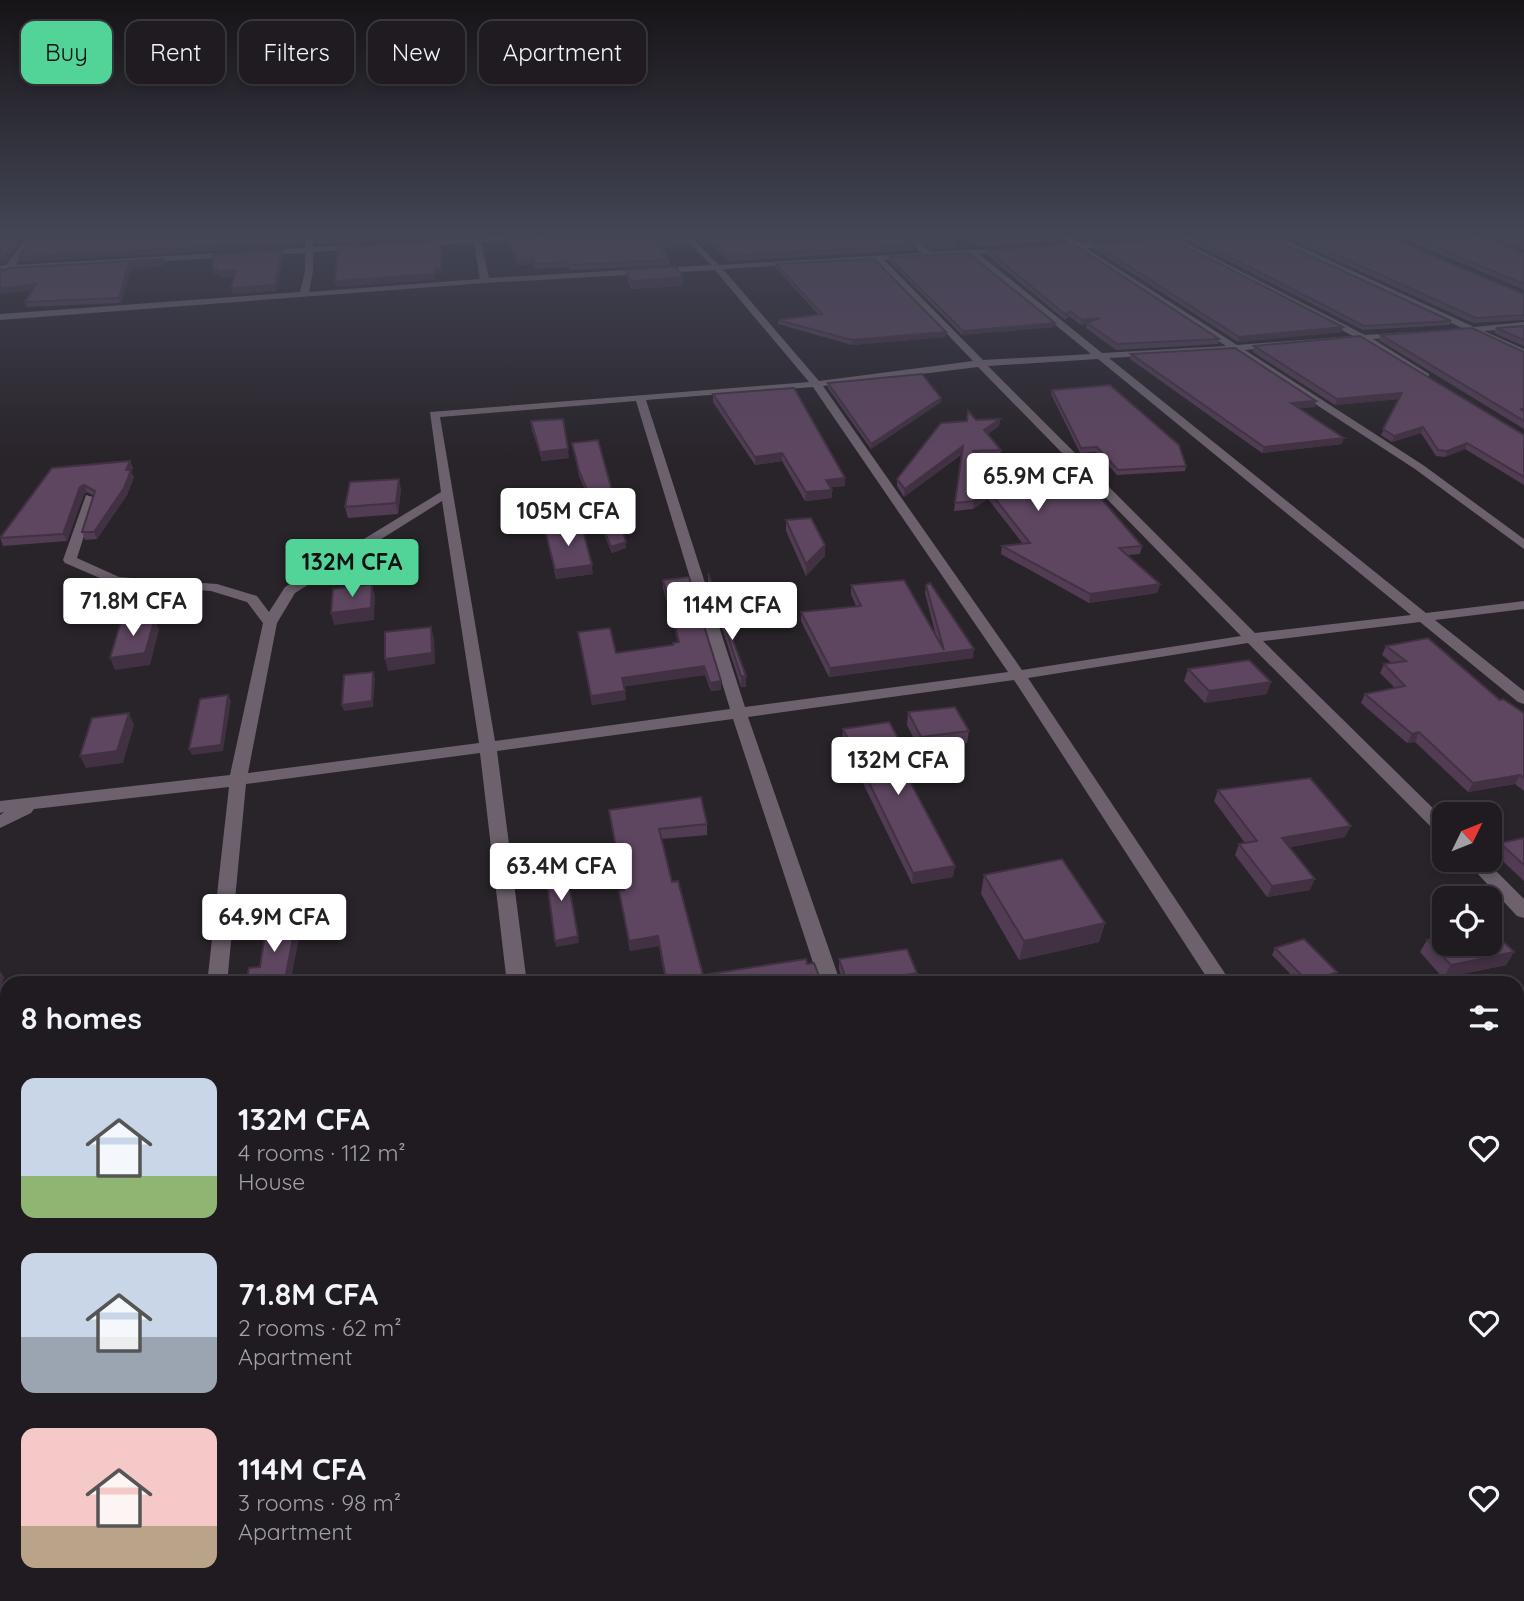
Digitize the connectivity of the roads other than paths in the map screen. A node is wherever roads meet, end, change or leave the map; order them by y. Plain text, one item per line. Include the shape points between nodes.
1 (136, 307) edge
2 (751, 307) edge
3 (927, 307) edge
4 (1040, 307) edge
5 (1172, 307) edge
6 (1304, 307) edge
7 (1428, 307) edge
8 (0, 317) edge
9 (1524, 325) edge
10 (1479, 330) junction
11 (1440, 332) edge
12 (1413, 333) edge
13 (1361, 336) junction
14 (1235, 348) junction
15 (1524, 353) edge
16 (1101, 355) junction
17 (983, 363) junction
18 (1431, 379) edge
19 (816, 384) junction
20 (640, 399) junction
21 (447, 493) junction
22 (90, 498) edge
23 (1524, 545) edge
24 (1524, 605) edge
25 (1421, 617) junction
26 (270, 623) junction
27 (1254, 638) junction
28 (1018, 675) junction
29 (1524, 699) edge
30 (739, 713) junction
31 (488, 747) junction
32 (238, 780) junction
33 (35, 804) junction
34 (0, 807) edge
35 (1432, 818) edge
36 (0, 821) edge
37 (1486, 872) edge
38 (1524, 911) edge
39 (218, 976) edge
40 (516, 976) edge
41 (828, 976) edge
42 (1217, 976) edge

1 - 8 street
2 - 19 street
3 - 17 street
4 - 16 street
5 - 14 street
6 - 13 street
7 - 10 street
9 - 10 street
10 - 11 street
10 - 15 street
12 - 13 street
13 - 14 street
13 - 18 street
14 - 16 street
14 - 23 street via 1419,467
16 - 17 street
16 - 25 street
17 - 19 street
17 - 27 street via 1109,496
19 - 20 street
19 - 28 street
20 - 21 street via 434,414
20 - 30 street
21 - 26 street via 290,590
21 - 31 street
22 - 26 street via 70,561 116,581 212,587 252,598
24 - 25 street
25 - 27 street
25 - 29 street
26 - 32 street
27 - 28 street
27 - 35 street
28 - 30 street
28 - 42 street
30 - 31 street
30 - 41 street
31 - 32 street
31 - 40 street
32 - 33 street
32 - 39 street
33 - 34 street
33 - 36 street
37 - 38 street

